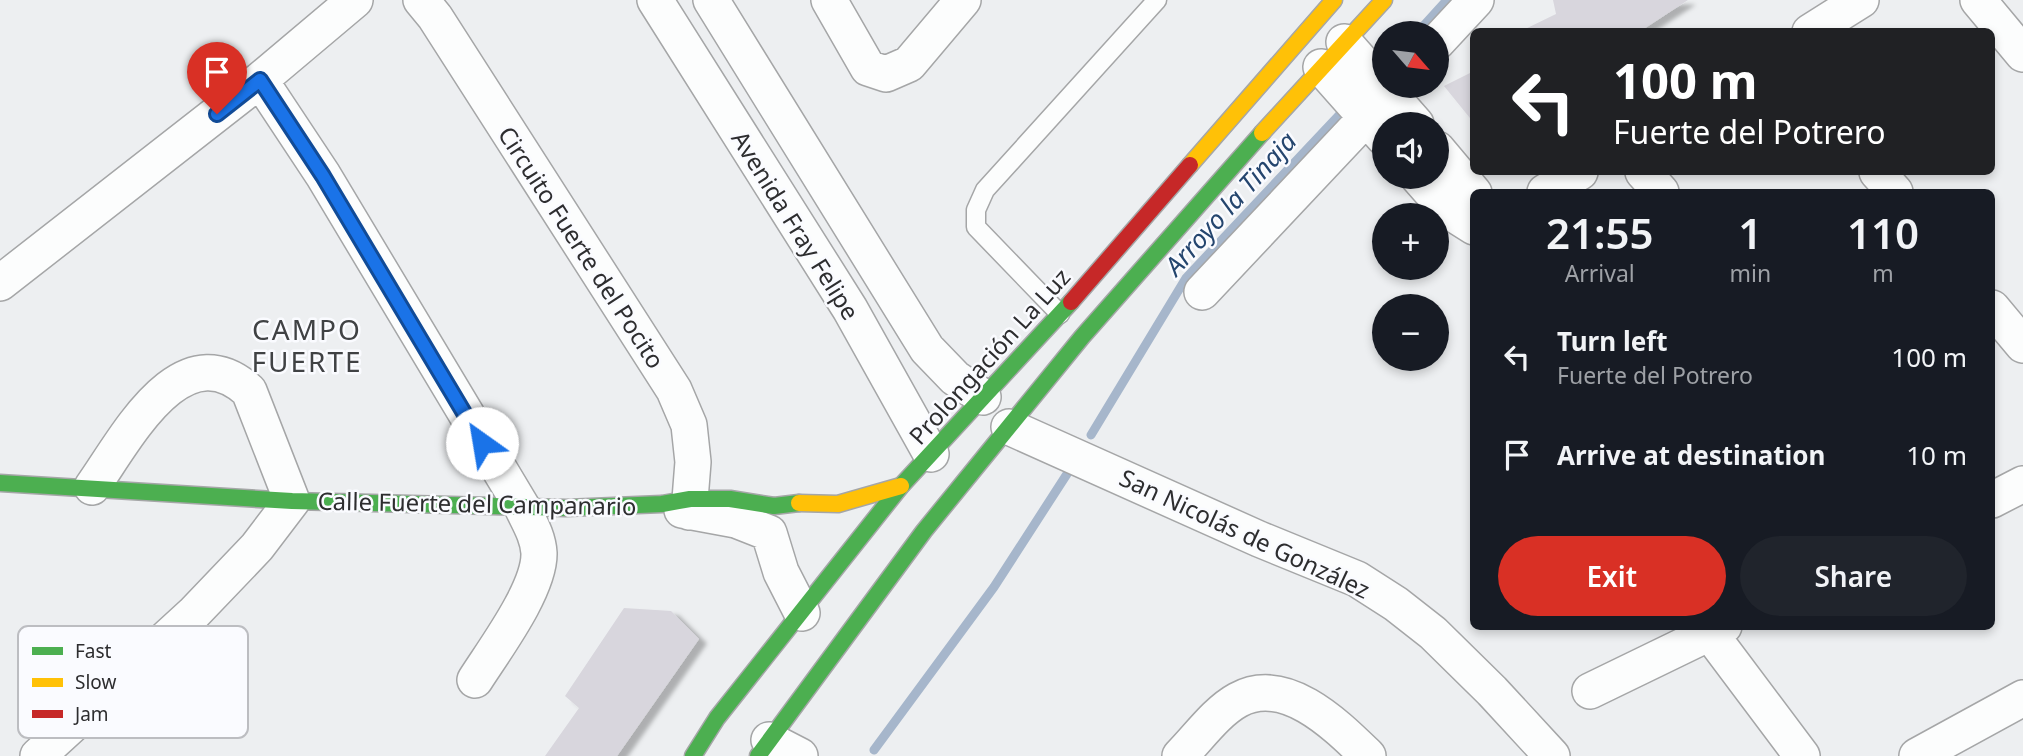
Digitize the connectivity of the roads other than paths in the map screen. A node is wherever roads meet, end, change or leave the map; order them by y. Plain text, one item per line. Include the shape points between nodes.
1 (355, 0) edge
2 (421, 0) edge
3 (655, 0) edge
4 (711, 0) edge
5 (829, 0) edge
6 (963, 0) edge
7 (1157, 0) edge
8 (1334, 0) edge
9 (1384, 0) edge
10 (1476, 0) edge
11 (1861, 0) edge
12 (1978, 0) edge
13 (1816, 28) edge
14 (1449, 29) edge
15 (1344, 42) junction
16 (2023, 54) edge
17 (1321, 67) junction
18 (260, 80) junction
19 (1384, 108) edge
20 (1449, 163) edge
21 (1575, 175) edge
22 (1646, 175) edge
23 (1880, 175) edge
24 (1429, 189) edge
25 (1471, 189) edge
26 (1550, 189) edge
27 (1658, 189) edge
28 (1892, 189) edge
29 (1470, 224) edge
30 (0, 283) edge
31 (1202, 292) dead end
32 (1995, 312) edge
33 (1060, 314) junction
34 (2023, 345) edge
35 (983, 397) junction
36 (1009, 427) junction
37 (931, 454) junction
38 (0, 483) edge
39 (2023, 484) edge
40 (901, 486) junction
41 (92, 487) junction
42 (1995, 498) edge
43 (292, 501) junction
44 (680, 505) junction
45 (522, 507) junction
46 (772, 519) junction
47 (803, 613) junction
48 (180, 626) edge
49 (1714, 630) edge
50 (1717, 630) edge
51 (475, 680) dead end
52 (1590, 691) dead end
53 (2023, 698) edge
54 (58, 738) edge
55 (763, 748) edge
56 (38, 756) edge
57 (694, 756) edge
58 (800, 756) edge
59 (1180, 756) edge
60 (1368, 756) edge
61 (1552, 756) edge
62 (1802, 756) edge
63 (1917, 756) edge

1 - 18 street
2 - 44 street, Circuito Fuerte del Pocito via 674,390 689,425 693,462
3 - 37 street, Avenida Fray Felipe via 850,309
4 - 35 street, Avenida Fray Felipe via 927,349
5 - 6 street via 868,68 886,74 909,64
7 - 33 lane via 985,190 976,210 976,227
8 - 33 main road, Prolongación La Luz
9 - 15 main road
10 - 14 street
11 - 13 street
12 - 16 street
15 - 17 main road
15 - 19 street
17 - 19 street
17 - 36 main road via 1082,337
18 - 30 street
18 - 45 street
19 - 31 street
20 - 25 street
21 - 26 street
22 - 27 street
23 - 28 street
24 - 29 street via 1447,210
32 - 34 street
33 - 35 main road, Prolongación La Luz
35 - 37 main road, Prolongación La Luz
36 - 55 main road via 924,531
36 - 61 street, San Nicolás de González via 1357,579 1433,633
37 - 40 main road, Prolongación La Luz
38 - 41 main road, Calle Fuerte del Campanario
39 - 42 street
40 - 46 main road, Calle Fuerte del Campanario via 838,504 810,502
40 - 47 main road, Prolongación La Luz
41 - 43 main road, Calle Fuerte del Campanario
41 - 43 street, Calle Fuerte del Campanario via 166,389 186,377 224,373 249,391
43 - 45 main road, Calle Fuerte del Campanario
43 - 48 street via 257,547
44 - 45 main road, Calle Fuerte del Campanario
44 - 46 street, Calle Fuerte del Campanario via 736,520
45 - 51 street via 536,534 538,565 517,612
46 - 47 street via 781,572
47 - 57 main road, Prolongación La Luz via 717,718
49 - 52 street
50 - 62 street
53 - 63 street
54 - 56 street
55 - 58 street
59 - 60 street via 1239,700 1262,693 1284,696 1315,710

